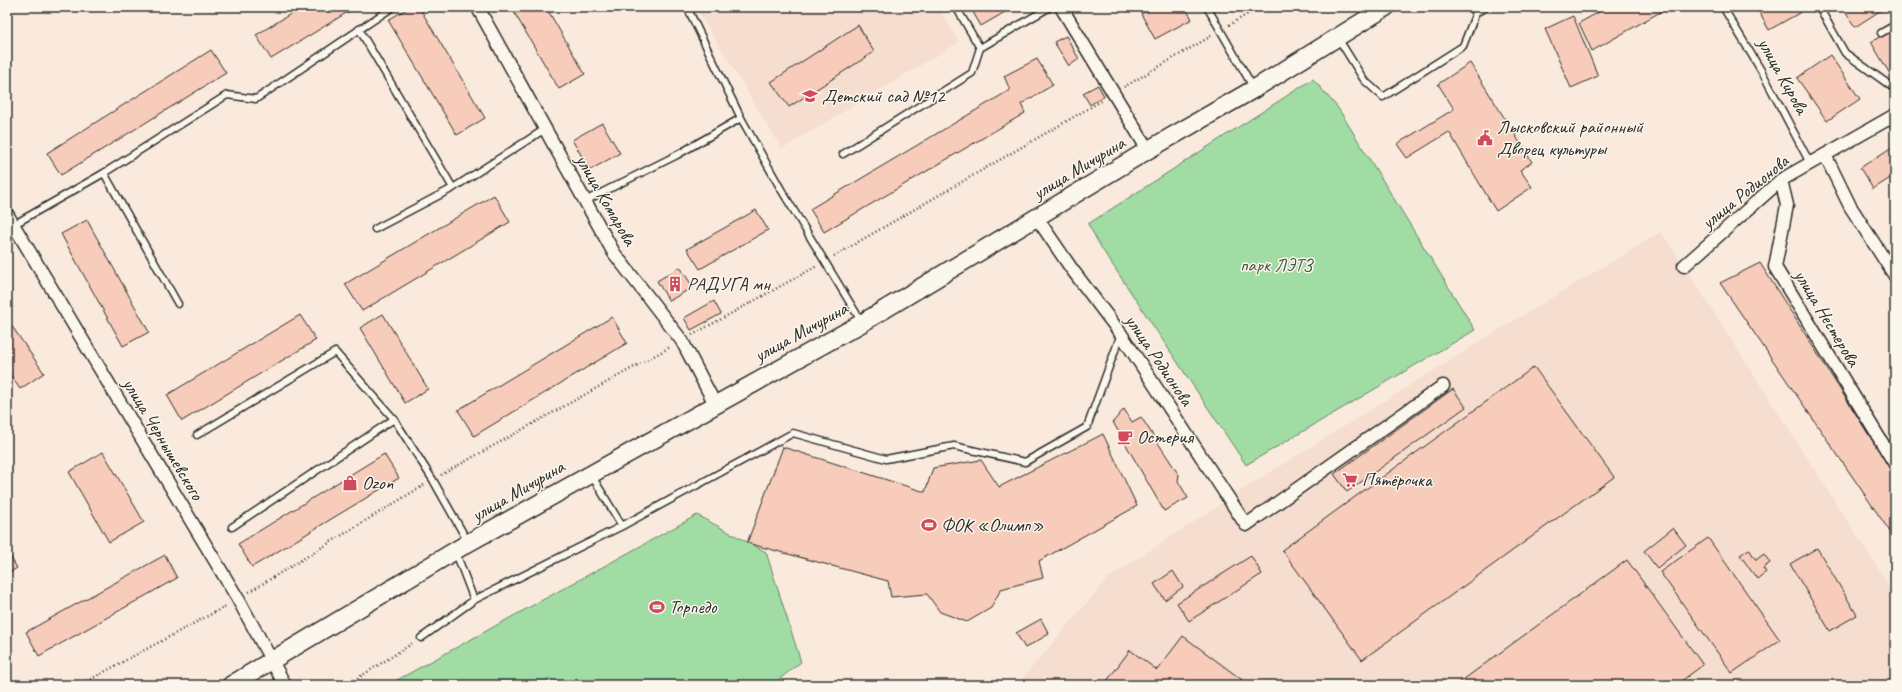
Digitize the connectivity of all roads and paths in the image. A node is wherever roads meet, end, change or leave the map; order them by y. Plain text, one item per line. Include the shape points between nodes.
1 (393, 7) edge
2 (687, 7) edge
3 (956, 7) edge
4 (1050, 7) edge
5 (1060, 7) edge
6 (1207, 7) edge
7 (1472, 7) edge
8 (1486, 7) edge
9 (1722, 7) edge
10 (1819, 7) edge
11 (478, 8) edge
12 (1380, 8) edge
13 (1476, 13) junction
14 (1895, 24) edge
15 (359, 29) junction
16 (1881, 33) dead end
17 (1337, 37) junction
18 (980, 48) junction
19 (1254, 88) junction
20 (1895, 88) edge
21 (1895, 115) edge
22 (741, 118) junction
23 (544, 129) junction
24 (1148, 150) junction
25 (843, 154) dead end
26 (1825, 155) junction
27 (1810, 163) junction
28 (104, 173) junction
29 (1781, 180) junction
30 (453, 188) junction
31 (585, 201) junction
32 (1038, 218) junction
33 (10, 219) edge
34 (375, 229) dead end
35 (1684, 266) dead end
36 (1895, 276) edge
37 (178, 304) dead end
38 (862, 322) junction
39 (1121, 334) junction
40 (1443, 386) dead end
41 (715, 404) junction
42 (394, 419) junction
43 (197, 435) dead end
44 (1895, 464) edge
45 (591, 474) junction
46 (622, 526) junction
47 (232, 527) dead end
48 (462, 547) junction
49 (474, 600) junction
50 (421, 638) joint
51 (272, 661) junction
52 (231, 685) edge
53 (285, 685) edge
54 (347, 685) edge

1 - 15 lane
2 - 22 lane
3 - 18 lane
4 - 18 lane
5 - 24 street
6 - 19 lane
7 - 13 lane
8 - 13 lane
9 - 27 lane, улица Кирова via 1762,72
10 - 20 lane via 1845,53
11 - 23 street, улица Комарова
12 - 17 main road, улица Мичурина
13 - 17 lane via 1463,46 1382,97 1364,80
14 - 16 lane
15 - 28 lane via 256,99 227,94
15 - 30 lane
17 - 19 main road, улица Мичурина
18 - 25 lane via 972,73
19 - 24 main road, улица Мичурина
21 - 26 street, улица Родионова
22 - 31 lane via 677,155
22 - 38 lane
23 - 30 lane
23 - 31 street, улица Комарова
24 - 32 main road, улица Мичурина
26 - 27 street, улица Родионова
26 - 36 street via 1850,206
27 - 29 street, улица Родионова
28 - 33 lane
28 - 37 lane
29 - 35 street, улица Родионова
29 - 44 street, улица Нестерова via 1787,205 1775,267
30 - 34 lane
31 - 41 street, улица Комарова via 614,254 682,341
32 - 38 main road, улица Мичурина
32 - 39 street, улица Родионова via 1071,268
33 - 51 street, улица Чернышевского via 238,599
38 - 41 main road, улица Мичурина
39 - 40 street, улица Родионова via 1246,525
39 - 46 lane via 1087,428 1026,462 954,446 886,458 793,433
41 - 45 main road, улица Мичурина
42 - 43 lane via 335,352
42 - 47 lane
42 - 48 lane via 432,480
45 - 46 lane
45 - 48 main road, улица Мичурина
46 - 49 lane
48 - 49 lane
48 - 51 main road, улица Мичурина
49 - 50 lane
50 - 54 path
51 - 52 main road, улица Мичурина
51 - 53 street, улица Чернышевского

